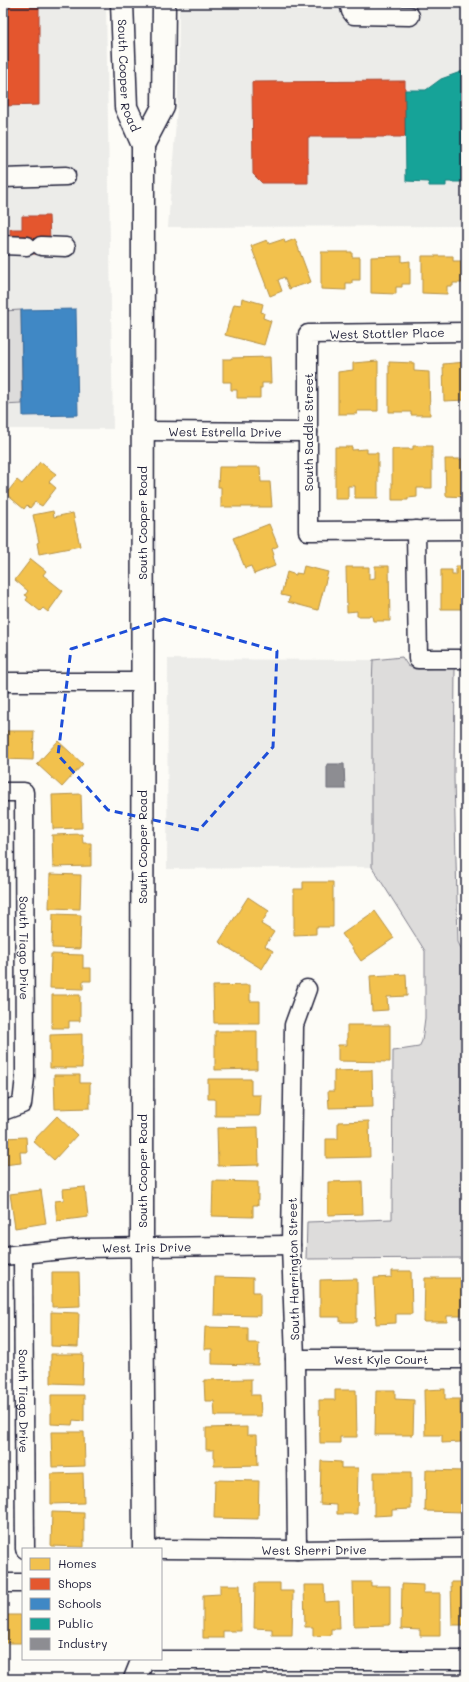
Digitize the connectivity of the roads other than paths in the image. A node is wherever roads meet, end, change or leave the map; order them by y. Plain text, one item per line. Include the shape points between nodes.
1 (122, 3) edge
2 (164, 3) edge
3 (349, 3) edge
4 (410, 16) dead end
5 (143, 145) junction
6 (66, 176) dead end
7 (3, 178) edge
8 (3, 244) edge
9 (66, 247) dead end
10 (466, 332) edge
11 (308, 334) joint
12 (143, 431) junction
13 (308, 432) junction
14 (416, 530) junction
15 (466, 530) edge
16 (466, 659) edge
17 (3, 682) edge
18 (142, 682) junction
19 (3, 792) edge
20 (307, 989) dead end
21 (3, 1111) edge
22 (291, 1245) junction
23 (142, 1248) junction
24 (23, 1254) junction
25 (3, 1256) edge
26 (295, 1359) junction
27 (466, 1359) edge
28 (25, 1548) edge
29 (144, 1548) edge
30 (466, 1548) edge
31 (162, 1550) edge
32 (297, 1550) junction
33 (3, 1583) edge
34 (22, 1583) edge
35 (466, 1660) edge
36 (141, 1666) edge
37 (152, 1679) edge

1 - 5 main road, South Cooper Road via 126,107
2 - 5 main road, South Cooper Road via 163,107
3 - 4 street via 354,15
5 - 12 main road, South Cooper Road
6 - 7 street
8 - 9 street
10 - 11 street, West Stottler Place
11 - 13 street, South Saddle Street
12 - 13 street, West Estrella Drive
12 - 18 main road, South Cooper Road
13 - 14 street, South Saddle Street via 308,531
14 - 15 street
14 - 16 street via 418,659
17 - 18 street
18 - 23 main road, South Cooper Road
19 - 21 street, South Tiago Drive via 24,792 25,1077 22,1104
20 - 22 street, South Harrington Street via 294,1025
22 - 23 street, West Iris Drive
22 - 26 street, South Harrington Street
23 - 24 street, West Iris Drive via 82,1248
23 - 29 main road, South Cooper Road
24 - 25 street, West Iris Drive
24 - 28 street, South Tiago Drive
26 - 27 street, West Kyle Court
26 - 32 street, South Harrington Street
30 - 32 street, West Sherri Drive
31 - 32 street, West Sherri Drive
33 - 34 street
35 - 36 street
36 - 37 main road

